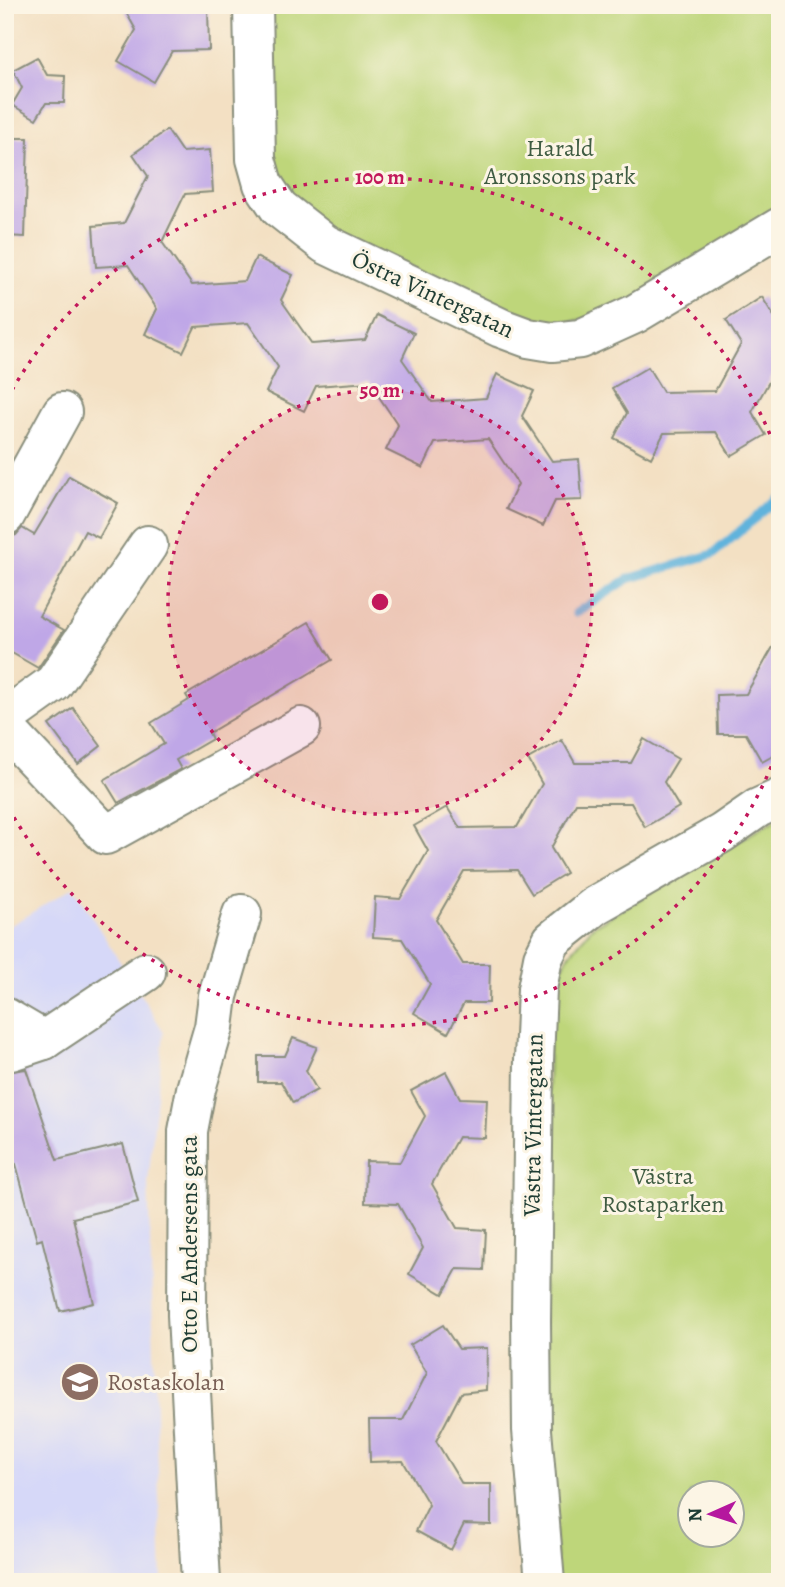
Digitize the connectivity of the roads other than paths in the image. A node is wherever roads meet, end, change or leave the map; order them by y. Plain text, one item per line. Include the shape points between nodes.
1 (253, 5) edge
2 (780, 227) edge
3 (62, 412) dead end
4 (5, 516) edge
5 (148, 545) dead end
6 (5, 718) edge
7 (301, 727) dead end
8 (5, 728) edge
9 (780, 798) edge
10 (242, 914) dead end
11 (146, 972) dead end
12 (20, 1036) edge
13 (201, 1582) edge
14 (545, 1582) edge

1 - 2 street, Östra Vintergatan via 256,159 263,184 279,208 325,244 501,328 552,342 580,339 635,314
3 - 4 street
5 - 6 street via 54,682
7 - 8 street via 106,835
9 - 14 street, Västra Vintergatan via 596,905 552,940 543,958 534,1060 531,1321 532,1430
10 - 13 street, Otto E Andersens gata via 188,1131 187,1315
11 - 12 street

